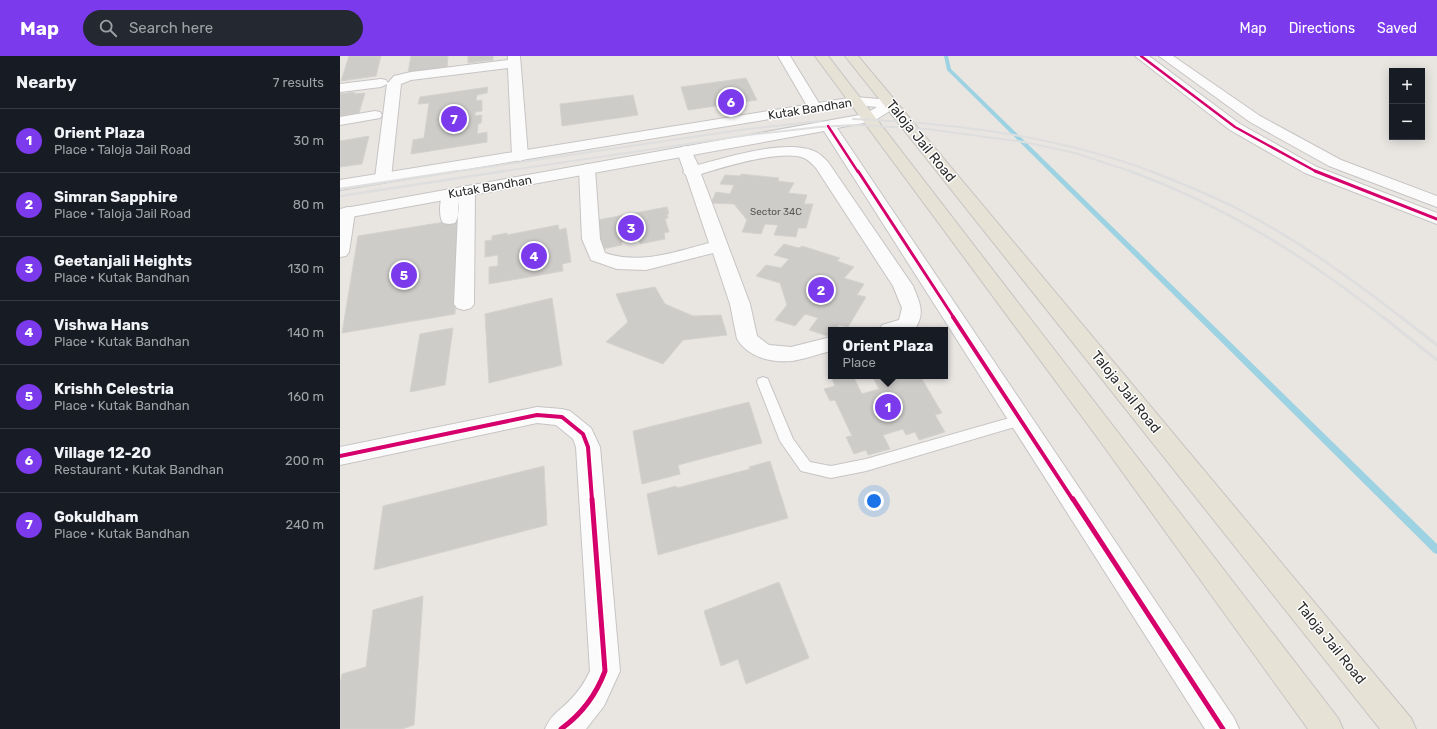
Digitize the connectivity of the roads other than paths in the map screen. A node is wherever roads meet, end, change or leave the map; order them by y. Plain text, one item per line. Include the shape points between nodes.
1 (784, 56) edge
2 (821, 56) edge
3 (851, 56) edge
4 (1141, 56) edge
5 (1165, 56) edge
6 (514, 60) edge
7 (381, 83) dead end
8 (340, 88) edge
9 (855, 100) junction
10 (891, 104) junction
11 (375, 115) dead end
12 (821, 117) junction
13 (868, 118) junction
14 (340, 121) edge
15 (684, 151) junction
16 (520, 156) junction
17 (586, 169) junction
18 (691, 172) junction
19 (383, 178) junction
20 (340, 185) edge
21 (467, 191) junction
22 (450, 194) junction
23 (1437, 202) edge
24 (344, 213) edge
25 (449, 219) dead end
26 (1437, 219) edge
27 (719, 246) junction
28 (340, 252) edge
29 (464, 304) dead end
30 (898, 327) edge
31 (828, 345) edge
32 (763, 382) dead end
33 (1020, 420) junction
34 (340, 456) edge
35 (561, 729) edge
36 (1223, 729) edge
37 (1327, 729) edge
38 (1400, 729) edge

1 - 12 street
2 - 9 main road, Taloja Jail Road
3 - 10 main road, Taloja Jail Road
4 - 26 street via 1235,127 1311,170
5 - 23 street via 1255,119 1334,163
6 - 16 street
6 - 19 street via 411,76 394,83
7 - 8 street
9 - 10 street, Kutak Bandhan
9 - 12 street, Kutak Bandhan
9 - 13 main road, Taloja Jail Road
10 - 13 street, Kutak Bandhan
10 - 38 main road, Taloja Jail Road
11 - 14 street
12 - 13 street, Kutak Bandhan
12 - 15 street, Kutak Bandhan
12 - 16 street, Kutak Bandhan
12 - 33 street
13 - 37 main road, Taloja Jail Road
15 - 17 street, Kutak Bandhan
15 - 18 street
16 - 19 street, Kutak Bandhan
17 - 21 street, Kutak Bandhan
17 - 27 street via 591,239 597,256 617,263 646,264
18 - 27 street
18 - 30 street via 754,155 786,152 808,154 822,166 903,286 912,308 908,324
19 - 20 street, Kutak Bandhan
21 - 22 street, Kutak Bandhan
21 - 29 street
22 - 24 street, Kutak Bandhan
22 - 25 street
24 - 28 street
27 - 31 street via 740,304 747,339 764,352 771,353 791,354
32 - 33 lane via 787,442 806,467 831,472 866,465
33 - 36 street
34 - 35 street via 537,415 562,417 583,434 588,447 605,670 599,686 585,707

